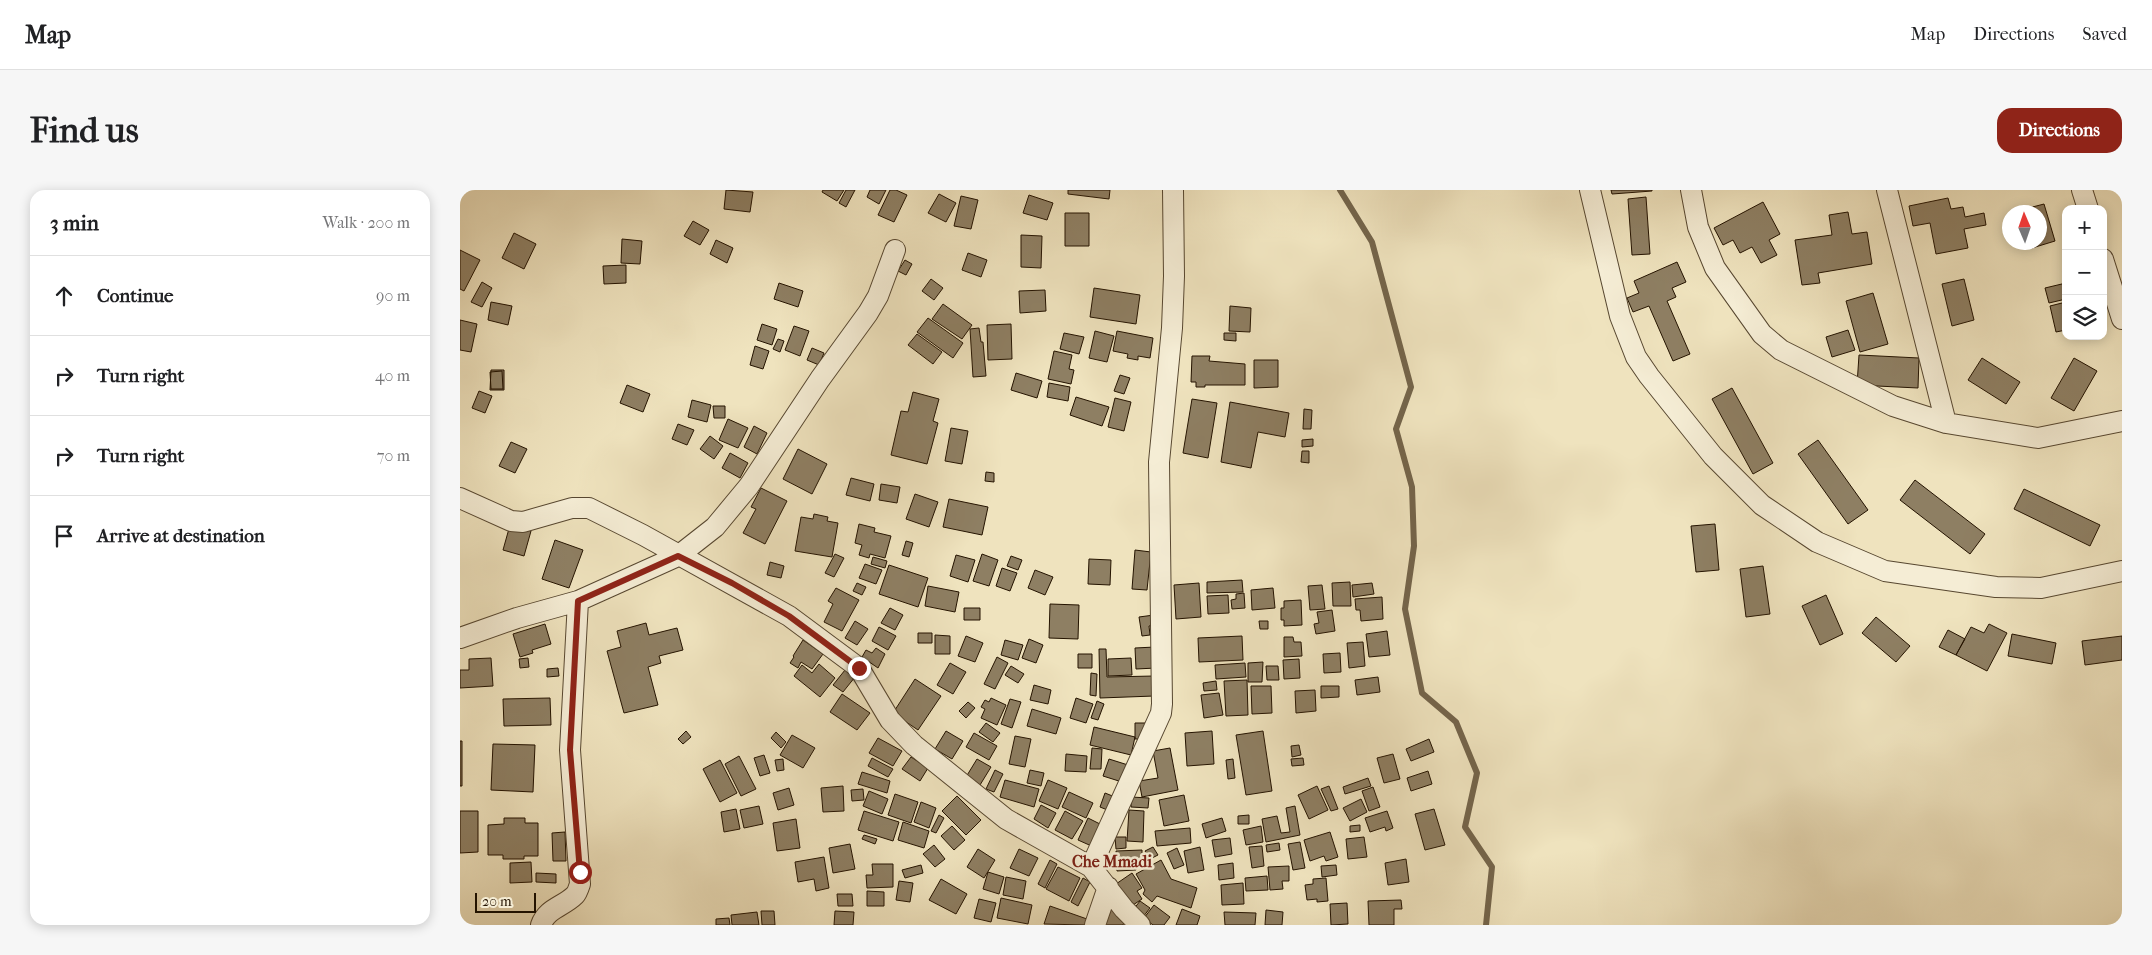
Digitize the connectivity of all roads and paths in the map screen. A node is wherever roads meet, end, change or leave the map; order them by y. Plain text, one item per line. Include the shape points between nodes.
1 (1173, 190) edge
2 (1590, 190) edge
3 (1691, 190) edge
4 (1887, 190) edge
5 (2082, 190) edge
6 (2087, 205) edge
7 (896, 250) dead end
8 (2107, 272) edge
9 (2122, 320) edge
10 (2122, 421) edge
11 (1946, 423) junction
12 (460, 498) edge
13 (678, 556) junction
14 (2122, 571) edge
15 (578, 601) junction
16 (460, 638) edge
17 (1091, 867) junction
18 (1108, 887) junction
19 (541, 925) edge
20 (1095, 925) edge
21 (1140, 925) edge

1 - 17 street via 1172,328 1159,462 1161,714
2 - 14 street via 1615,298 1636,357 1713,456 1762,505 1817,542 1885,571 1988,586 2041,588
3 - 11 street via 1698,227 1715,268 1762,334 1781,350 1893,406
4 - 11 street
5 - 6 street
7 - 13 street via 878,296 759,472 715,527
8 - 9 street
10 - 11 street via 2038,438
12 - 13 street via 511,521 523,522 572,508 589,508
13 - 15 street
13 - 17 street via 765,601 811,631 859,668 890,720 940,767 1006,818
15 - 16 street
15 - 19 street via 570,750 580,884 575,895 555,907
17 - 18 street
18 - 20 street
18 - 21 street

